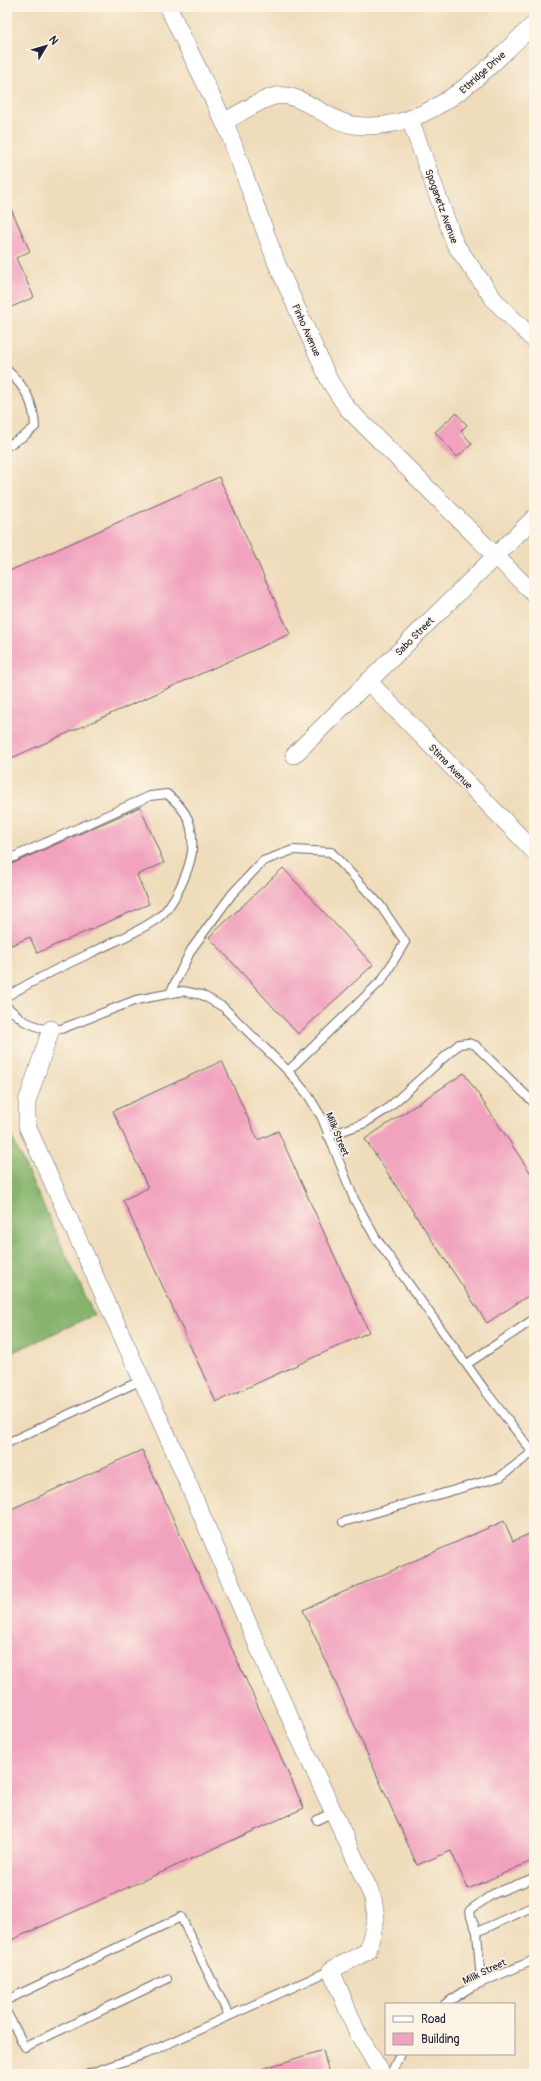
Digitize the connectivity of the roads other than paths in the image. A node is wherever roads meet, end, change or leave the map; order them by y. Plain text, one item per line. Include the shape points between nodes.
1 (168, 7) edge
2 (534, 24) edge
3 (410, 119) junction
4 (224, 122) junction
5 (534, 340) edge
6 (7, 370) edge
7 (7, 446) edge
8 (534, 518) edge
9 (496, 556) junction
10 (534, 594) edge
11 (368, 682) junction
12 (294, 755) dead end
13 (534, 852) edge
14 (7, 860) edge
15 (170, 994) junction
16 (7, 996) edge
17 (7, 1007) edge
18 (51, 1029) junction
19 (288, 1071) junction
20 (534, 1103) edge
21 (328, 1136) junction
22 (534, 1319) edge
23 (467, 1364) junction
24 (142, 1380) junction
25 (7, 1443) edge
26 (533, 1453) edge
27 (343, 1522) dead end
28 (333, 1812) junction
29 (317, 1820) dead end
30 (534, 1878) edge
31 (534, 1906) edge
32 (477, 1932) junction
33 (534, 1960) edge
34 (331, 1970) junction
35 (167, 1979) dead end
36 (481, 1982) junction
37 (7, 2000) edge
38 (447, 2003) edge
39 (7, 2013) edge
40 (229, 2016) junction
41 (400, 2055) edge
42 (88, 2074) edge
43 (382, 2074) edge
44 (391, 2074) edge

1 - 4 street, Pinho Avenue
2 - 3 street, Ethridge Drive via 453,98
3 - 4 street, Ethridge Drive via 386,125 352,124 336,120 292,95 273,96
3 - 5 street, Spoganetz Avenue via 455,244 496,301
4 - 9 street, Pinho Avenue via 277,264 329,380 343,402
6 - 7 lane via 21,383 34,409 35,427
8 - 9 street, Sabo Street
9 - 10 street, Pinho Avenue
9 - 11 street, Sabo Street
11 - 12 street, Sabo Street
11 - 13 street, Stima Avenue
14 - 16 lane via 150,796 167,794 180,804 190,821 193,836 190,865 178,892 159,917
15 - 18 lane, Milik Street via 136,1000 61,1029
15 - 19 lane, Milik Street via 183,991 202,994 223,1007
15 - 19 lane via 191,950 232,894 263,861 293,850 331,852 380,904 405,942 382,980
17 - 18 lane, Milik Street via 24,1021 43,1029
18 - 24 street via 27,1102 27,1126
19 - 21 lane, Milik Street via 308,1095 322,1118
20 - 21 lane via 468,1042 459,1044 386,1109 365,1123
21 - 23 lane, Milik Street via 354,1199 375,1237
22 - 23 lane
23 - 26 lane, Milik Street
24 - 25 lane
24 - 28 street via 268,1670
26 - 27 lane via 500,1477
28 - 29 lane
28 - 34 street via 373,1898 376,1917 368,1951
30 - 32 lane via 493,1894 470,1910
31 - 32 lane
32 - 36 lane
33 - 36 lane, Milik Street
34 - 40 lane
34 - 43 street via 357,2032
35 - 39 lane via 25,2047
36 - 38 lane, Milik Street
37 - 40 lane via 181,1917
40 - 42 lane via 144,2054
41 - 44 lane

